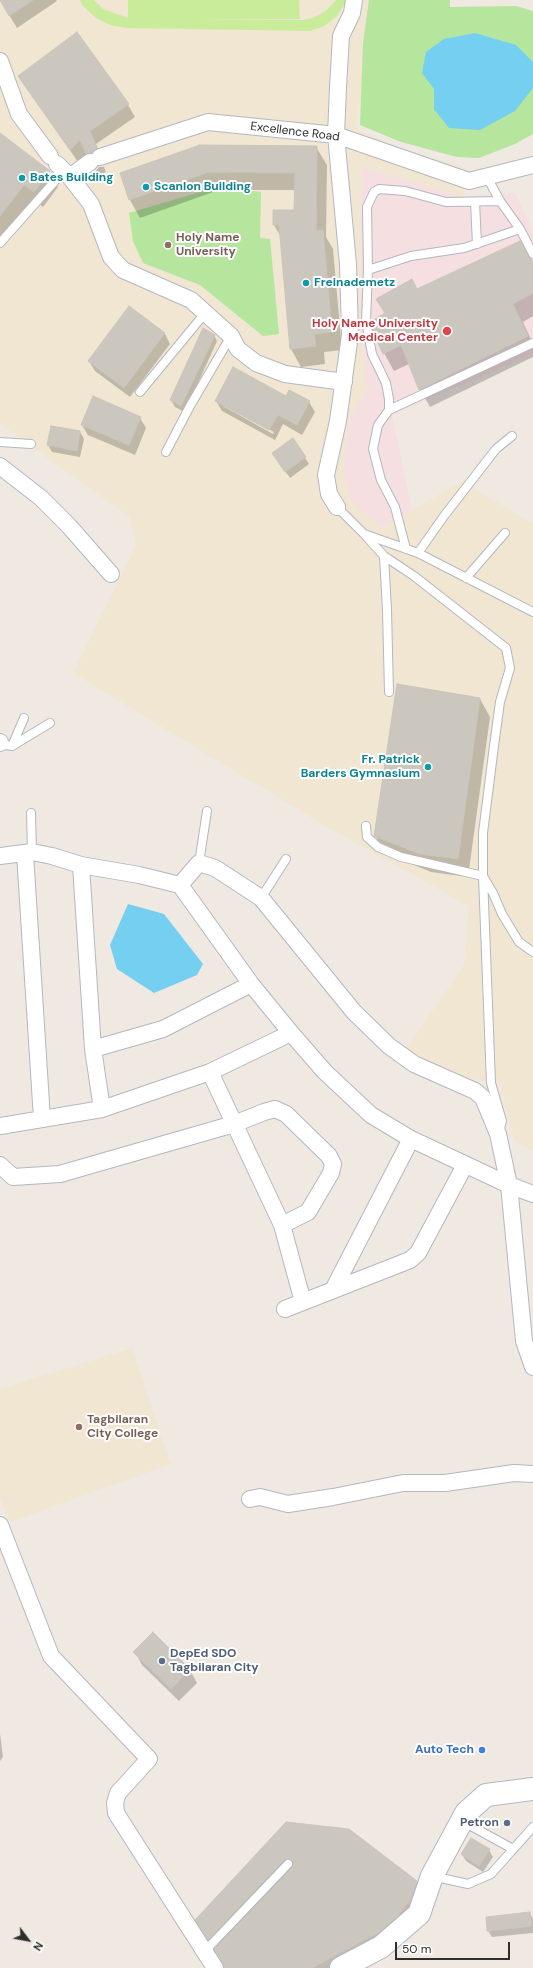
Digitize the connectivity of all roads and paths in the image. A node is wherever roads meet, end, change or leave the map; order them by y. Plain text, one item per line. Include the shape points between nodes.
1 (354, 0) edge
2 (0, 62) edge
3 (336, 135) junction
4 (533, 165) edge
5 (60, 167) junction
6 (487, 177) junction
7 (500, 201) junction
8 (475, 202) junction
9 (520, 229) junction
10 (0, 243) edge
11 (477, 244) junction
12 (533, 254) edge
13 (368, 270) junction
14 (206, 312) junction
15 (231, 336) junction
16 (533, 343) edge
17 (344, 382) junction
18 (140, 392) dead end
19 (388, 410) junction
20 (512, 436) dead end
21 (0, 442) edge
22 (31, 444) dead end
23 (166, 452) dead end
24 (0, 466) edge
25 (337, 507) joint
26 (506, 533) dead end
27 (364, 534) junction
28 (406, 549) junction
29 (418, 553) junction
30 (384, 556) junction
31 (111, 574) dead end
32 (466, 578) junction
33 (533, 612) edge
34 (389, 692) dead end
35 (24, 718) dead end
36 (50, 723) dead end
37 (3, 743) edge
38 (207, 811) dead end
39 (31, 813) dead end
40 (366, 826) dead end
41 (28, 853) junction
42 (0, 856) edge
43 (286, 860) dead end
44 (199, 863) junction
45 (81, 865) junction
46 (483, 876) junction
47 (180, 885) junction
48 (261, 898) junction
49 (533, 952) edge
50 (251, 984) junction
51 (291, 1033) junction
52 (93, 1049) junction
53 (210, 1072) junction
54 (102, 1109) junction
55 (42, 1118) junction
56 (234, 1124) junction
57 (0, 1126) edge
58 (498, 1134) junction
59 (412, 1139) junction
60 (0, 1165) edge
61 (465, 1165) junction
62 (509, 1185) junction
63 (533, 1194) edge
64 (282, 1225) junction
65 (333, 1290) junction
66 (303, 1302) junction
67 (285, 1309) dead end
68 (533, 1368) edge
69 (533, 1474) edge
70 (250, 1499) dead end
71 (0, 1524) edge
72 (533, 1789) edge
73 (461, 1821) junction
74 (533, 1827) edge
75 (513, 1849) junction
76 (288, 1864) dead end
77 (432, 1876) junction
78 (204, 1952) junction
79 (215, 1968) edge
80 (341, 1968) edge

1 - 3 street via 352,13 341,36
2 - 5 street via 19,114
3 - 5 street, Excellence Road via 208,122 95,160
3 - 6 street, Excellence Road via 469,182
3 - 17 street via 348,264 350,334
4 - 6 street, Excellence Road
5 - 10 lane
5 - 14 street via 90,204 111,257 123,270 191,300
6 - 7 lane
7 - 8 lane
7 - 9 lane
8 - 11 lane
8 - 13 lane via 446,202 405,191 378,189 367,207
9 - 11 lane
9 - 12 lane
11 - 13 lane via 450,251 411,256
13 - 19 lane via 366,321 372,354 386,383
14 - 15 street
14 - 18 lane
15 - 17 street via 238,349 256,363 285,374
15 - 23 lane
16 - 19 lane
17 - 25 street via 326,475 329,494
19 - 28 lane via 378,424 373,449 381,480 395,507
20 - 29 lane via 496,449
21 - 22 lane
24 - 31 street via 41,498
25 - 27 lane
26 - 32 lane
27 - 28 lane
27 - 30 lane
28 - 29 lane
29 - 32 lane
30 - 34 lane
30 - 46 lane via 414,576 506,648 510,668 500,702 494,746 483,833
32 - 33 lane
35 - 37 lane
36 - 37 lane
38 - 44 lane
39 - 41 lane
40 - 46 lane via 367,837 378,847 401,857
41 - 42 street
41 - 45 street via 52,856
41 - 55 street
43 - 48 lane
44 - 47 street
44 - 48 street via 215,868
45 - 47 street
45 - 52 street
46 - 49 lane via 519,942
46 - 58 lane via 491,1083 502,1121
47 - 50 street
48 - 58 street via 354,1012 389,1046 414,1064 475,1091 483,1098
50 - 51 street
50 - 52 street via 163,1029
51 - 53 street
51 - 59 street via 325,1072 370,1115
52 - 54 street
53 - 54 street
53 - 56 street
54 - 55 street
55 - 57 street
56 - 60 street via 60,1174 13,1177
56 - 64 street
56 - 64 street via 276,1109 286,1114 329,1156 333,1164 331,1173 308,1212
58 - 62 street
59 - 61 street
59 - 65 street
61 - 62 street
61 - 65 street via 418,1253 410,1260
62 - 63 street
62 - 68 street via 524,1341
64 - 66 street
65 - 66 street
66 - 67 street
69 - 70 street via 514,1473 444,1483 403,1483 288,1504 260,1497
71 - 78 street via 51,1656 149,1759 118,1793 115,1803 116,1814
72 - 73 main road via 486,1795
73 - 75 lane
73 - 77 main road
74 - 75 lane
75 - 77 lane via 491,1874 468,1884
76 - 78 lane
77 - 80 main road via 419,1914 381,1947
78 - 79 street

